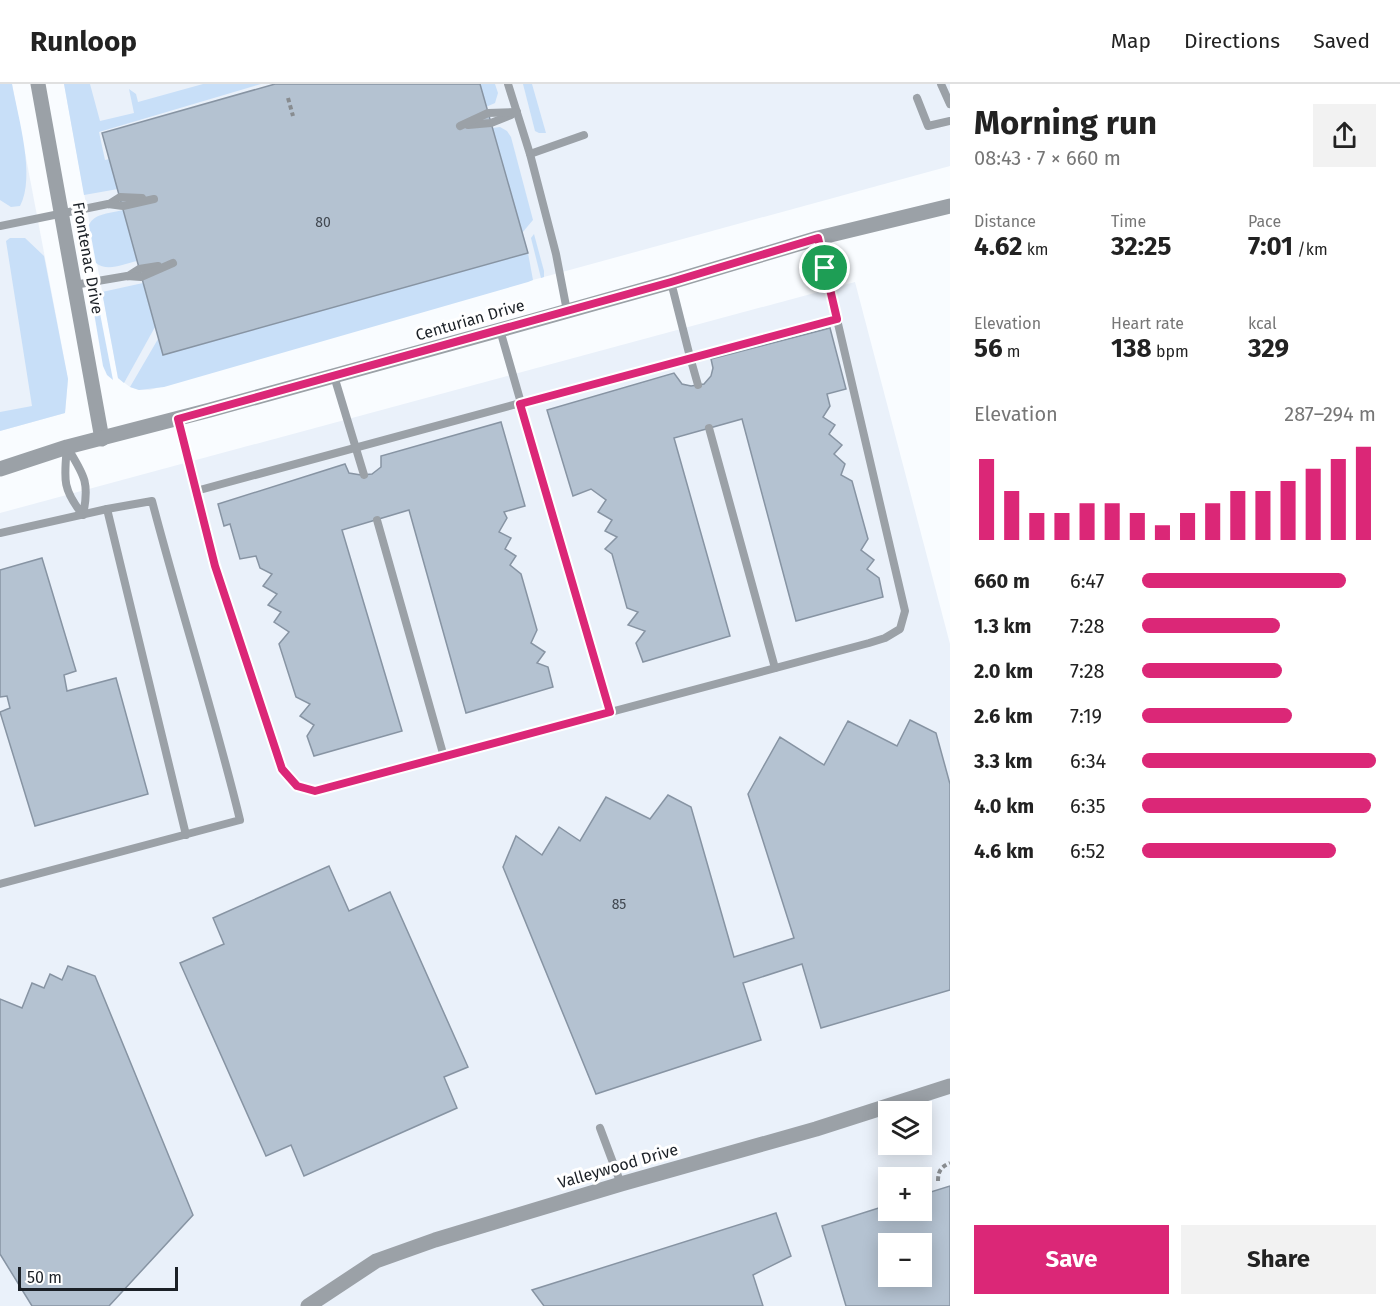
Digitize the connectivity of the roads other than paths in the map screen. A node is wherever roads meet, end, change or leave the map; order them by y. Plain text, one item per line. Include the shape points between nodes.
1 (38, 84) edge
2 (508, 84) edge
3 (941, 84) edge
4 (917, 98) dead end
5 (950, 104) edge
6 (517, 112) junction
7 (950, 121) edge
8 (584, 135) dead end
9 (530, 154) junction
10 (154, 198) dead end
11 (950, 206) edge
12 (61, 213) junction
13 (0, 226) edge
14 (818, 238) junction
15 (173, 263) dead end
16 (671, 282) junction
17 (74, 285) junction
18 (567, 311) junction
19 (837, 319) junction
20 (500, 330) junction
21 (690, 357) junction
22 (334, 376) junction
23 (698, 386) dead end
24 (520, 404) junction
25 (178, 419) junction
26 (709, 428) dead end
27 (102, 439) junction
28 (67, 447) junction
29 (355, 449) junction
30 (0, 469) edge
31 (364, 475) dead end
32 (196, 491) junction
33 (107, 509) junction
34 (83, 515) junction
35 (377, 520) dead end
36 (0, 533) edge
37 (775, 668) junction
38 (610, 712) junction
39 (444, 757) junction
40 (186, 835) junction
41 (0, 884) edge
42 (950, 1086) edge
43 (600, 1128) dead end
44 (621, 1184) junction
45 (308, 1306) edge

1 - 12 street, Frontenac Drive
2 - 6 lane
3 - 5 lane
4 - 7 lane via 928,126
6 - 6 lane via 488,113 460,126 491,123
6 - 9 lane
8 - 9 lane
9 - 18 lane
10 - 12 lane
11 - 14 street, Centurian Drive
12 - 13 lane
12 - 17 street, Frontenac Drive
14 - 16 street, Centurian Drive
14 - 19 lane
15 - 17 lane via 141,277
16 - 18 street, Centurian Drive
16 - 21 lane
17 - 27 street, Frontenac Drive
18 - 20 street, Centurian Drive
19 - 21 lane
19 - 37 lane via 905,611 900,629 885,638
20 - 22 street, Centurian Drive
20 - 24 lane
21 - 23 lane
21 - 24 lane
22 - 25 street, Centurian Drive
22 - 29 lane
24 - 29 lane
24 - 38 lane
25 - 27 street, Centurian Drive
25 - 32 lane
26 - 37 lane
27 - 28 street, Centurian Drive
28 - 30 street, Centurian Drive
28 - 34 lane via 64,479 71,501
28 - 34 lane via 84,474 88,495
29 - 31 lane
29 - 32 lane
32 - 39 lane via 215,566 282,769 297,786 315,791
33 - 34 lane
33 - 40 lane
33 - 40 lane via 152,501 240,820
34 - 36 lane
35 - 39 lane
37 - 38 lane
38 - 39 lane
40 - 41 lane
42 - 44 street, Valleywood Drive
43 - 44 lane
44 - 45 street, Valleywood Drive via 376,1261

